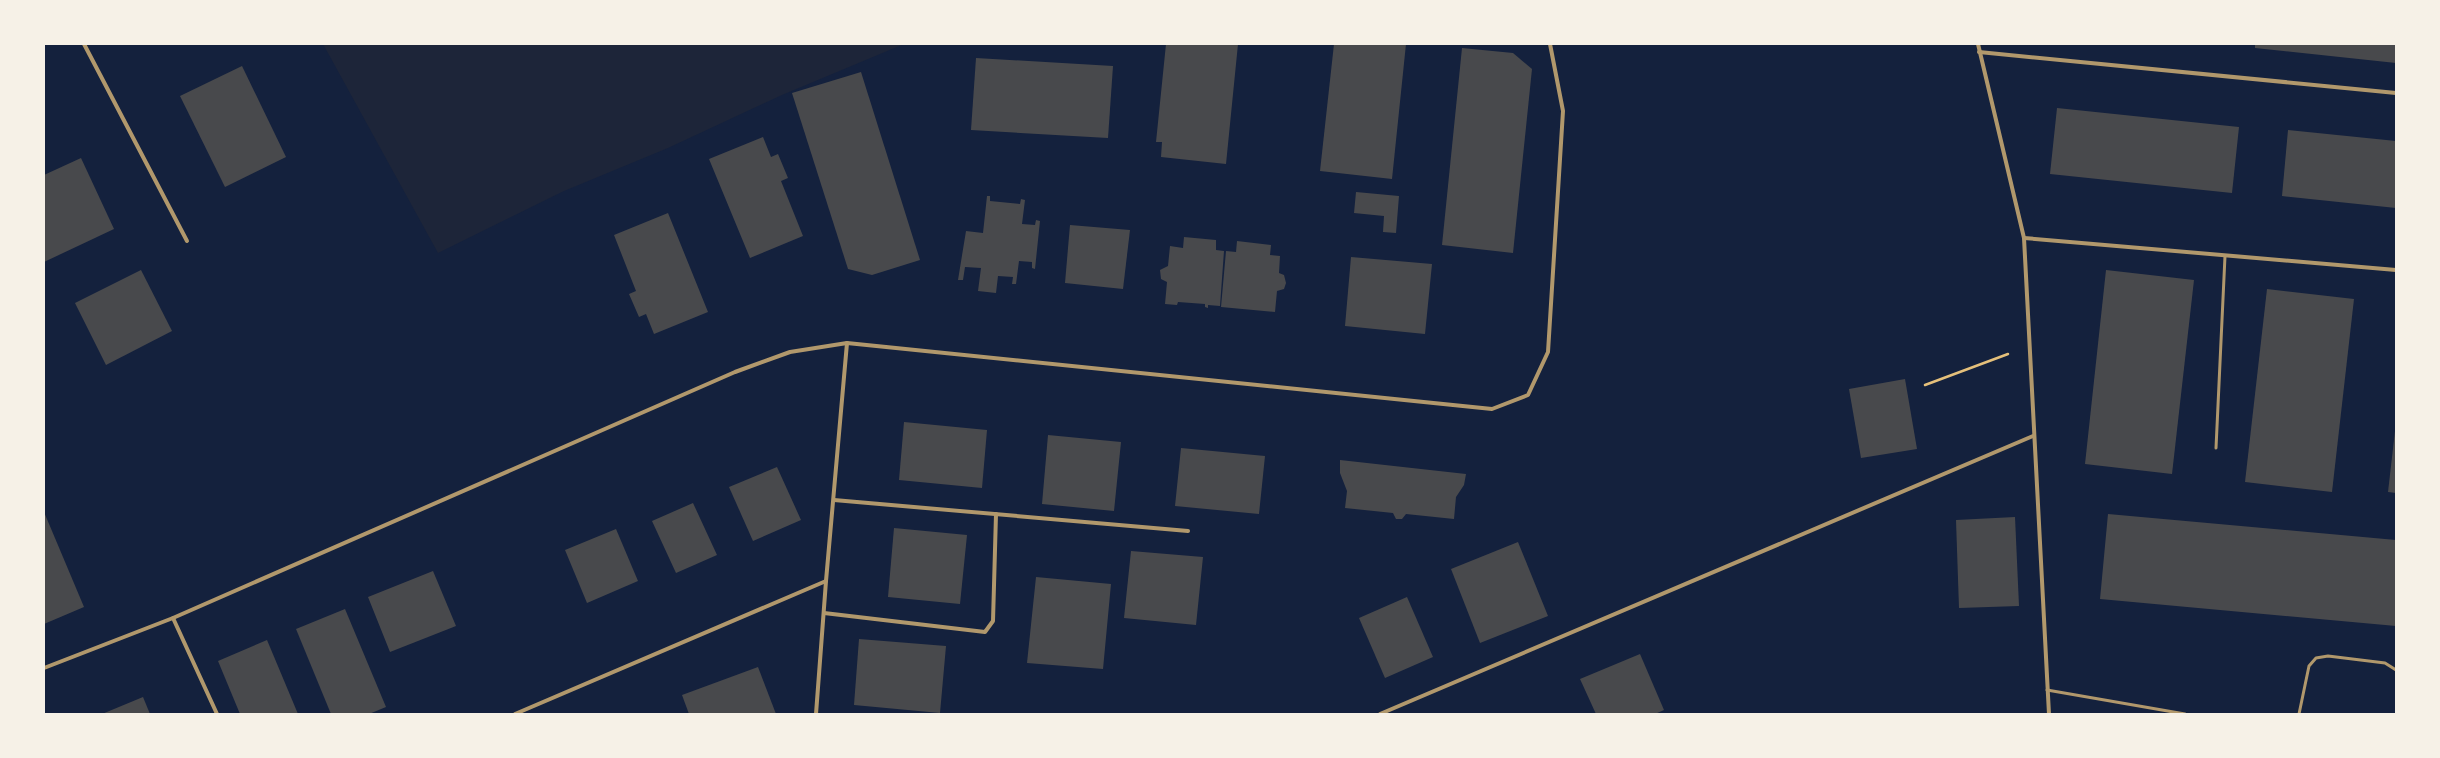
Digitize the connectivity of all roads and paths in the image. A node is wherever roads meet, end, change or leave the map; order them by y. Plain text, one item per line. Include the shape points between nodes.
1 (84, 44) edge
2 (1550, 44) edge
3 (1978, 44) edge
4 (1979, 52) junction
5 (2396, 93) edge
6 (2024, 238) junction
7 (187, 240) dead end
8 (2225, 256) junction
9 (2396, 270) edge
10 (847, 343) junction
11 (2028, 347) junction
12 (1925, 386) dead end
13 (2033, 436) junction
14 (2216, 448) dead end
15 (834, 500) junction
16 (996, 514) junction
17 (1188, 532) dead end
18 (826, 581) junction
19 (824, 613) junction
20 (173, 618) junction
21 (44, 668) edge
22 (2396, 670) edge
23 (2047, 690) junction
24 (217, 714) edge
25 (515, 714) edge
26 (816, 714) edge
27 (1380, 714) edge
28 (2049, 714) edge
29 (2185, 714) edge
30 (2299, 714) edge

1 - 7 street
2 - 10 street via 1563,111 1548,352 1528,394 1492,409
3 - 4 street
4 - 5 street
4 - 6 street
6 - 8 street
6 - 11 street
8 - 9 street
8 - 14 lane
10 - 15 street
10 - 20 street via 790,352 735,372
11 - 12 path
11 - 13 street
13 - 23 street
13 - 27 street
15 - 16 street
15 - 18 street
16 - 17 street
16 - 19 street via 993,621 985,632
18 - 19 street
18 - 25 street
19 - 26 street
20 - 21 street
20 - 24 street
22 - 30 lane via 2385,663 2328,656 2316,658 2308,666
23 - 28 street
23 - 29 lane

